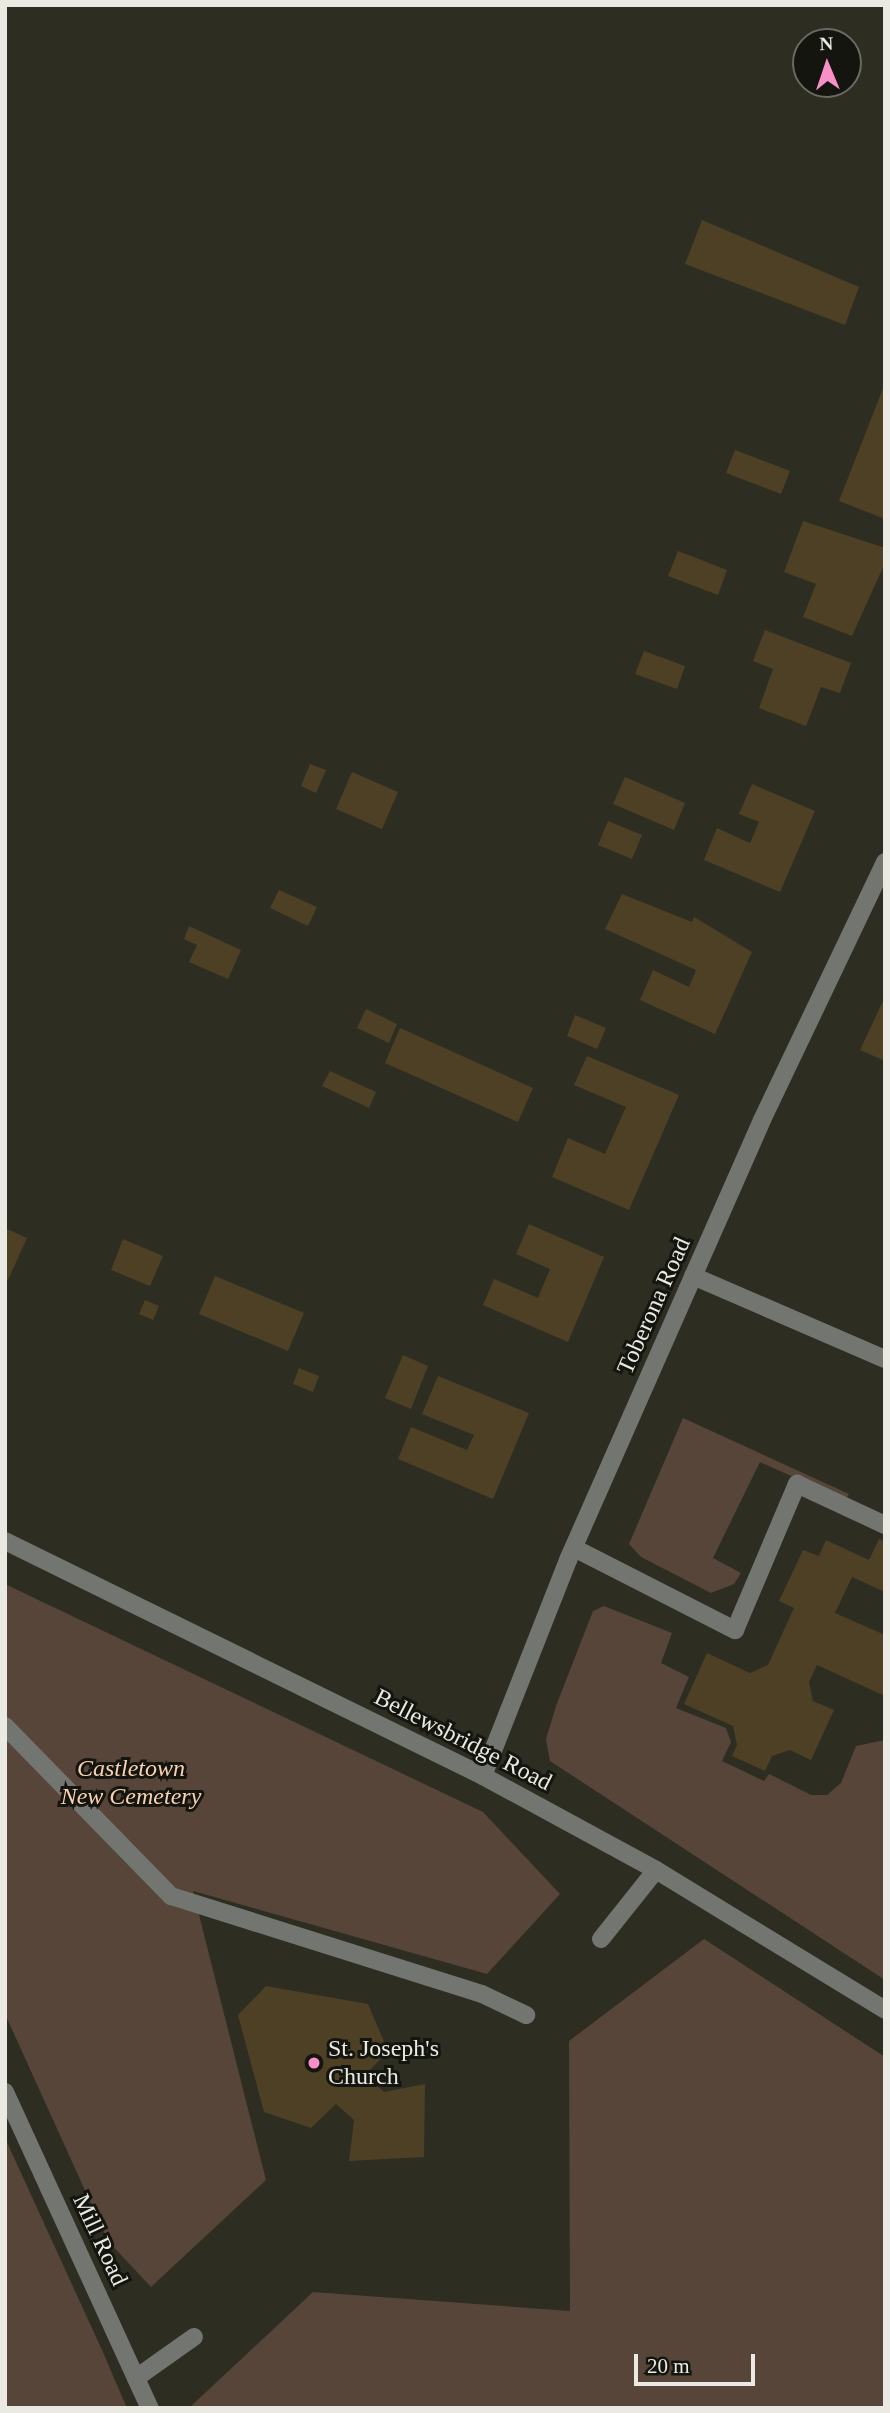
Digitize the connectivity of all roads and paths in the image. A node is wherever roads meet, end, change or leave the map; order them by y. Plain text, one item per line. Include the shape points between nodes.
1 (885, 862) edge
2 (693, 1276) junction
3 (884, 1358) edge
4 (885, 1525) edge
5 (5, 1541) edge
6 (574, 1548) junction
7 (5, 1726) edge
8 (483, 1776) junction
9 (656, 1870) junction
10 (600, 1939) dead end
11 (885, 2010) edge
12 (526, 2015) dead end
13 (5, 2092) edge
14 (194, 2337) dead end
15 (136, 2378) junction
16 (150, 2408) edge

1 - 2 street, Toberona Road
2 - 3 street
2 - 6 street, Toberona Road
4 - 6 street via 797,1484 735,1630
5 - 8 street, Bellewsbridge Road
6 - 8 street, Toberona Road
7 - 12 street via 170,1896 482,1994
8 - 9 street, Bellewsbridge Road
9 - 10 street
9 - 11 street, Bellewsbridge Road
13 - 15 street, Mill Road
14 - 15 street
15 - 16 street, Mill Road

